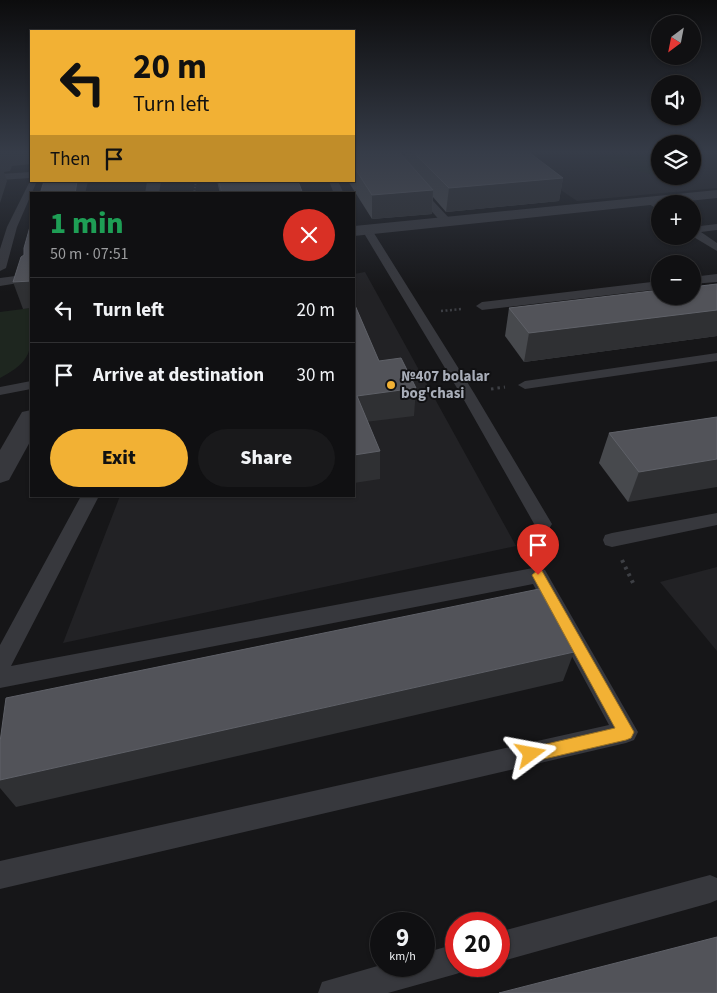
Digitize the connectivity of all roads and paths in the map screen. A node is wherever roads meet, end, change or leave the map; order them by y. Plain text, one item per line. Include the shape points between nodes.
1 (25, 199) edge
2 (426, 199) edge
3 (651, 204) edge
4 (446, 221) junction
5 (12, 227) junction
6 (717, 227) edge
7 (0, 228) edge
8 (358, 229) edge
9 (701, 229) edge
10 (701, 236) edge
11 (717, 248) edge
12 (0, 268) edge
13 (30, 278) edge
14 (717, 278) edge
15 (701, 280) edge
16 (0, 282) edge
17 (651, 286) edge
18 (482, 306) joint
19 (419, 314) junction
20 (717, 357) edge
21 (30, 385) edge
22 (525, 385) joint
23 (0, 391) edge
24 (467, 393) junction
25 (30, 419) edge
26 (0, 474) edge
27 (89, 497) edge
28 (717, 519) edge
29 (543, 524) dead end
30 (612, 540) dead end
31 (0, 666) edge
32 (0, 678) edge
33 (0, 875) edge
34 (710, 889) dead end
35 (510, 944) edge
36 (445, 962) edge
37 (333, 993) edge

1 - 5 lane
2 - 4 lane
3 - 4 street
4 - 8 street
5 - 7 lane
5 - 12 lane
6 - 9 lane
8 - 19 lane
10 - 11 lane
13 - 16 lane
14 - 15 lane
17 - 18 lane
18 - 19 path
19 - 24 lane
20 - 22 lane
21 - 23 lane
22 - 24 path
24 - 29 lane
25 - 26 street
27 - 31 lane
28 - 30 lane
32 - 33 lane via 538,575 626,732
34 - 35 lane
36 - 37 lane

